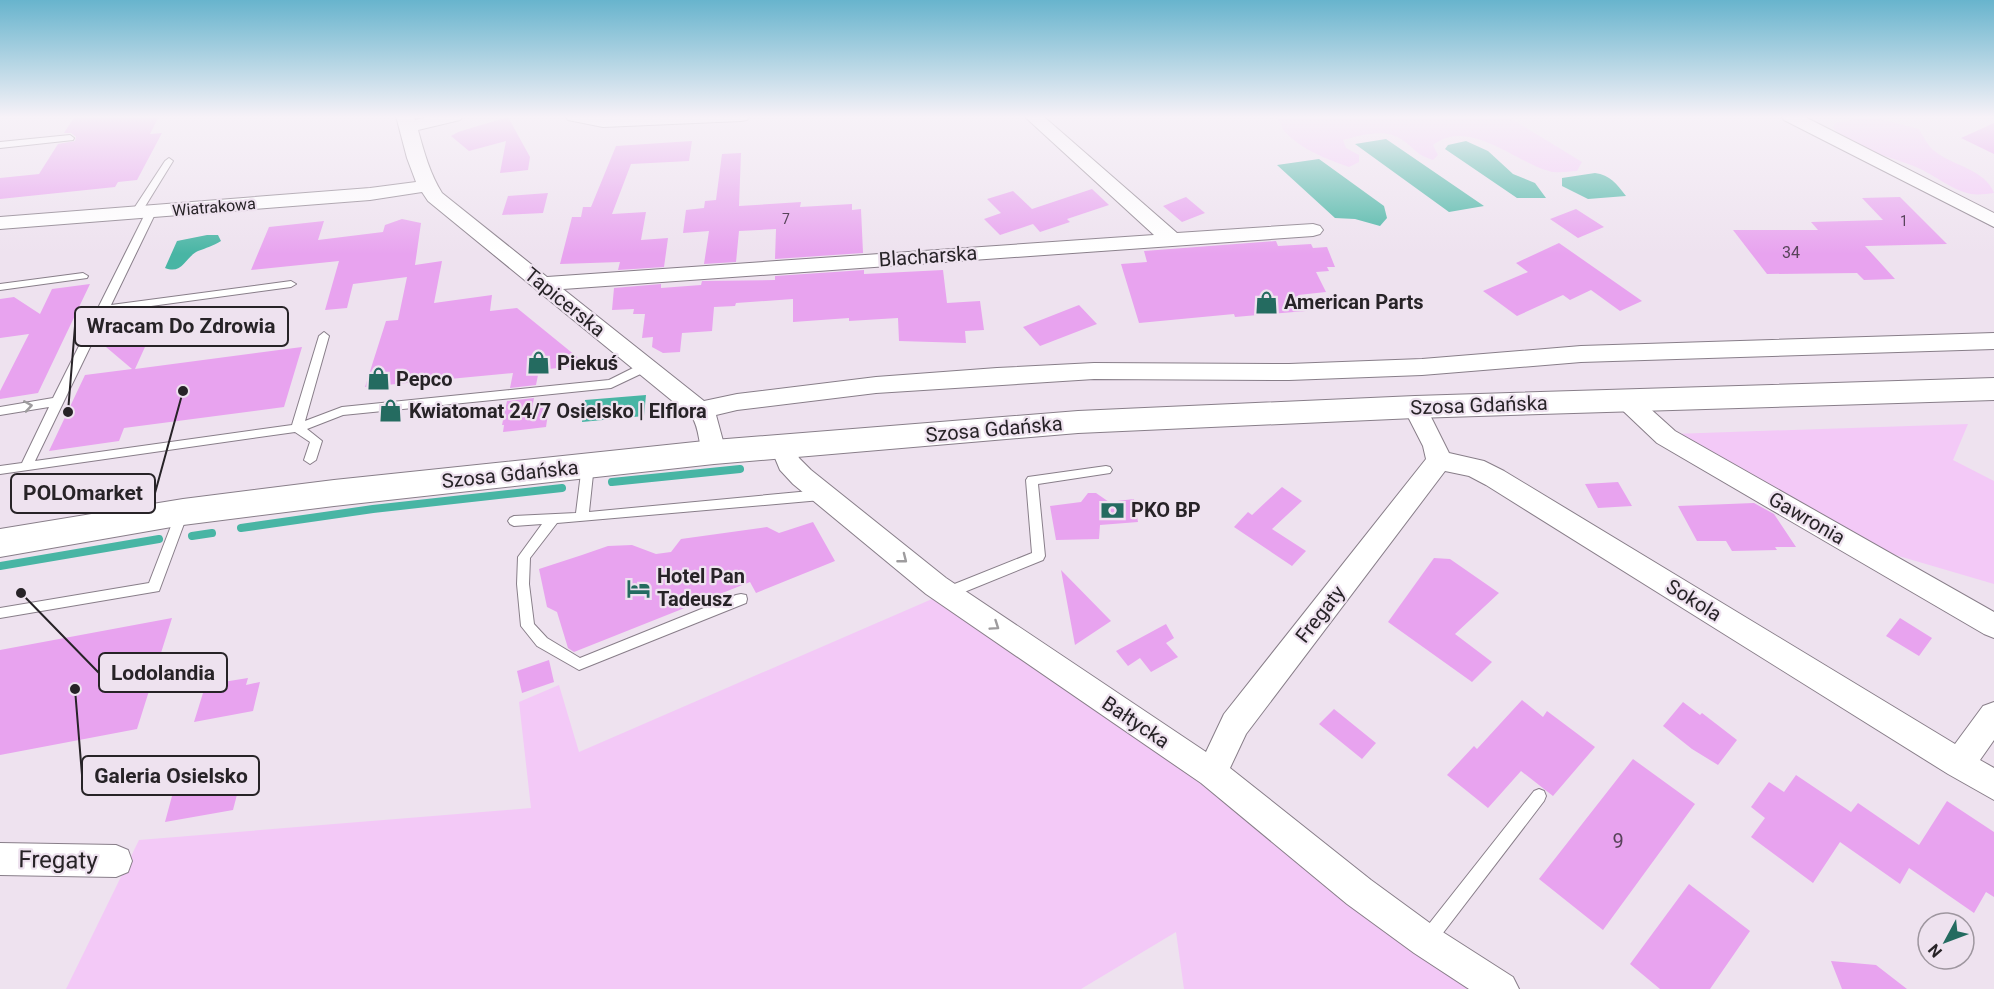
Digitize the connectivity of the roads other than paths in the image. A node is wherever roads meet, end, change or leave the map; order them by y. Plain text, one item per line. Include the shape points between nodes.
1 (169, 162) edge
2 (416, 162) edge
3 (1085, 162) edge
4 (1880, 162) edge
5 (427, 186) junction
6 (144, 213) junction
7 (1994, 221) edge
8 (0, 223) edge
9 (1313, 230) dead end
10 (1172, 240) junction
11 (83, 276) dead end
12 (291, 284) dead end
13 (543, 284) junction
14 (0, 286) edge
15 (106, 309) junction
16 (324, 336) dead end
17 (1994, 341) edge
18 (645, 367) junction
19 (1994, 389) edge
20 (1627, 400) junction
21 (56, 402) junction
22 (1414, 407) junction
23 (0, 411) edge
24 (700, 411) junction
25 (297, 428) junction
26 (782, 446) junction
27 (714, 452) junction
28 (310, 460) dead end
29 (1438, 460) junction
30 (588, 465) junction
31 (26, 466) junction
32 (0, 470) edge
33 (1106, 470) dead end
34 (823, 494) junction
35 (183, 512) junction
36 (582, 517) junction
37 (553, 519) junction
38 (514, 521) dead end
39 (0, 543) edge
40 (947, 593) junction
41 (741, 599) dead end
42 (0, 613) edge
43 (1994, 626) edge
44 (1994, 715) edge
45 (1959, 764) junction
46 (1212, 773) junction
47 (1994, 785) edge
48 (1539, 796) dead end
49 (0, 859) edge
50 (116, 861) dead end
51 (1426, 941) junction
52 (1501, 989) edge

1 - 6 lane
2 - 5 street
3 - 10 street
4 - 7 street
5 - 6 street, Wiatrakowa
5 - 13 street, Tapicerska via 435,197
6 - 8 street, Wiatrakowa
6 - 15 lane
9 - 10 street, Blacharska
10 - 13 street, Blacharska
11 - 14 lane
12 - 15 lane
13 - 18 street, Tapicerska
15 - 21 lane
16 - 25 lane
17 - 24 street via 1581,354 1422,367 1289,372 1103,371 997,376 876,385 737,402
18 - 24 street, Tapicerska
18 - 25 lane via 611,384 342,411
19 - 20 main road, Szosa Gdańska
20 - 22 main road, Szosa Gdańska
20 - 43 street, Gawronia via 1666,437
23 -> 21 lane
21 - 31 lane
22 - 26 main road, Szosa Gdańska via 1078,422
22 - 29 street via 1435,446
24 - 27 street, Tapicerska via 707,420
25 - 28 lane via 316,441
25 - 31 lane
26 - 27 main road, Szosa Gdańska
26 - 34 street, Bałtycka via 789,463
27 - 30 main road, Szosa Gdańska
29 - 45 street, Sokola via 1475,468 1495,478
29 - 46 street, Fregaty via 1234,724
30 - 35 main road, Szosa Gdańska
30 - 36 lane
31 - 32 lane
33 - 40 lane via 1032,480 1039,556
34 - 36 lane
34 -> 40 street, Bałtycka
35 - 39 main road, Szosa Gdańska
35 - 42 lane via 154,588
36 - 37 lane
37 - 38 lane
37 - 41 lane via 524,557 522,584 528,626 542,642 579,664
40 -> 46 street, Bałtycka
44 - 45 street
45 - 47 street, Sokola
46 - 51 street, Bałtycka
48 - 51 lane
49 - 50 street, Fregaty
51 - 52 street, Bałtycka

